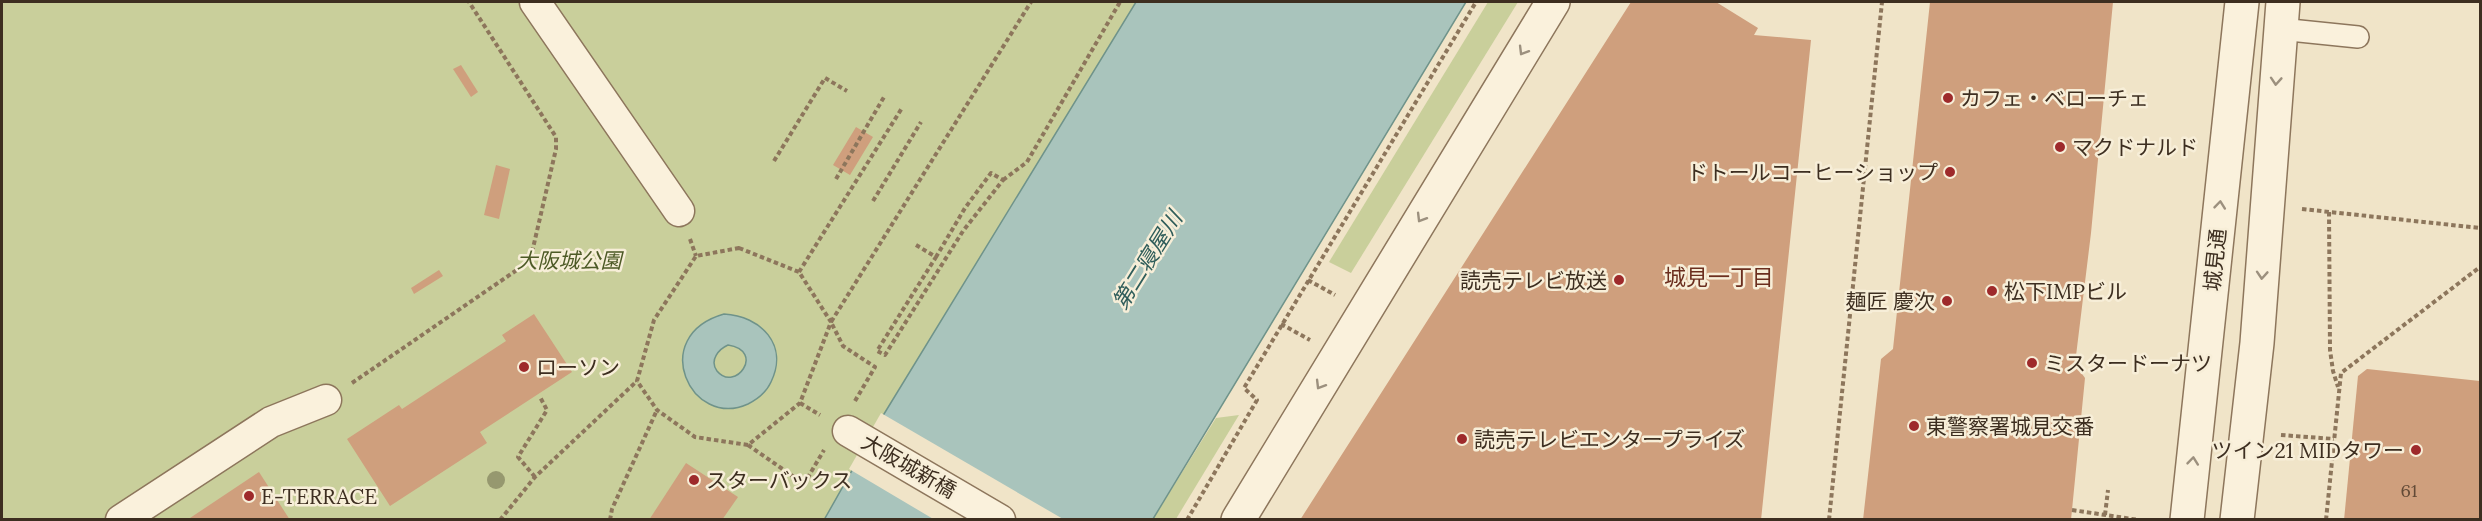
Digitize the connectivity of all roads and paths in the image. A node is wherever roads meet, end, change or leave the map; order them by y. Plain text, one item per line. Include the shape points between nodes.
1 (469, 2) edge
2 (535, 2) edge
3 (1031, 2) edge
4 (1120, 2) edge
5 (1476, 2) edge
6 (1553, 2) edge
7 (1882, 2) edge
8 (2242, 2) edge
9 (2282, 15) edge
10 (2358, 37) dead end
11 (847, 91) dead end
12 (884, 97) dead end
13 (903, 108) dead end
14 (921, 122) dead end
15 (774, 161) dead end
16 (836, 179) dead end
17 (1003, 180) junction
18 (873, 201) dead end
19 (2298, 209) dead end
20 (679, 211) dead end
21 (2329, 212) junction
22 (2481, 228) edge
23 (916, 245) dead end
24 (936, 257) junction
25 (2481, 267) edge
26 (799, 272) junction
27 (1308, 280) junction
28 (1340, 298) dead end
29 (831, 322) junction
30 (1281, 324) junction
31 (1313, 342) dead end
32 (637, 381) junction
33 (2339, 390) junction
34 (338, 392) joint
35 (540, 398) dead end
36 (657, 410) junction
37 (843, 427) junction
38 (2281, 435) dead end
39 (2334, 439) junction
40 (748, 445) junction
41 (535, 477) junction
42 (2108, 490) dead end
43 (2072, 510) dead end
44 (2105, 515) junction
45 (121, 519) edge
46 (500, 519) edge
47 (610, 519) edge
48 (1000, 519) edge
49 (1186, 519) edge
50 (1238, 519) edge
51 (1829, 519) edge
52 (2139, 519) edge
53 (2187, 519) edge
54 (2237, 519) edge
55 (2326, 519) edge

1 - 34 path via 556,137 530,261
2 - 20 street
3 - 29 path
4 - 17 path via 1027,162
5 - 27 path
6 -> 50 street
7 - 51 path
53 -> 8 street, 城見通
9 - 10 lane
9 -> 54 street via 2257,343
11 - 15 path via 825,78
12 - 16 path
13 - 26 path
14 - 18 path
17 - 24 path via 991,173
17 - 24 path via 963,231 885,355 878,351
19 - 21 path
21 - 22 path
21 - 33 path via 2330,350
23 - 24 path
25 - 33 path via 2341,373
26 - 29 path
26 - 32 path via 739,248 696,256 654,320
27 - 28 path
27 - 30 path
29 - 37 path via 843,346 875,367
29 - 40 path via 800,403
30 - 31 path
30 - 49 path via 1244,388 1257,400
32 - 36 path
32 - 41 path
33 - 39 path
34 - 45 street via 271,422
35 - 41 path via 547,410 518,457
36 - 40 path via 695,437
36 - 47 path
37 - 40 path via 804,484
37 - 48 street, 大阪城新橋
38 - 39 path
39 - 55 path
41 - 46 path
42 - 44 path
43 - 44 path
44 - 52 path

